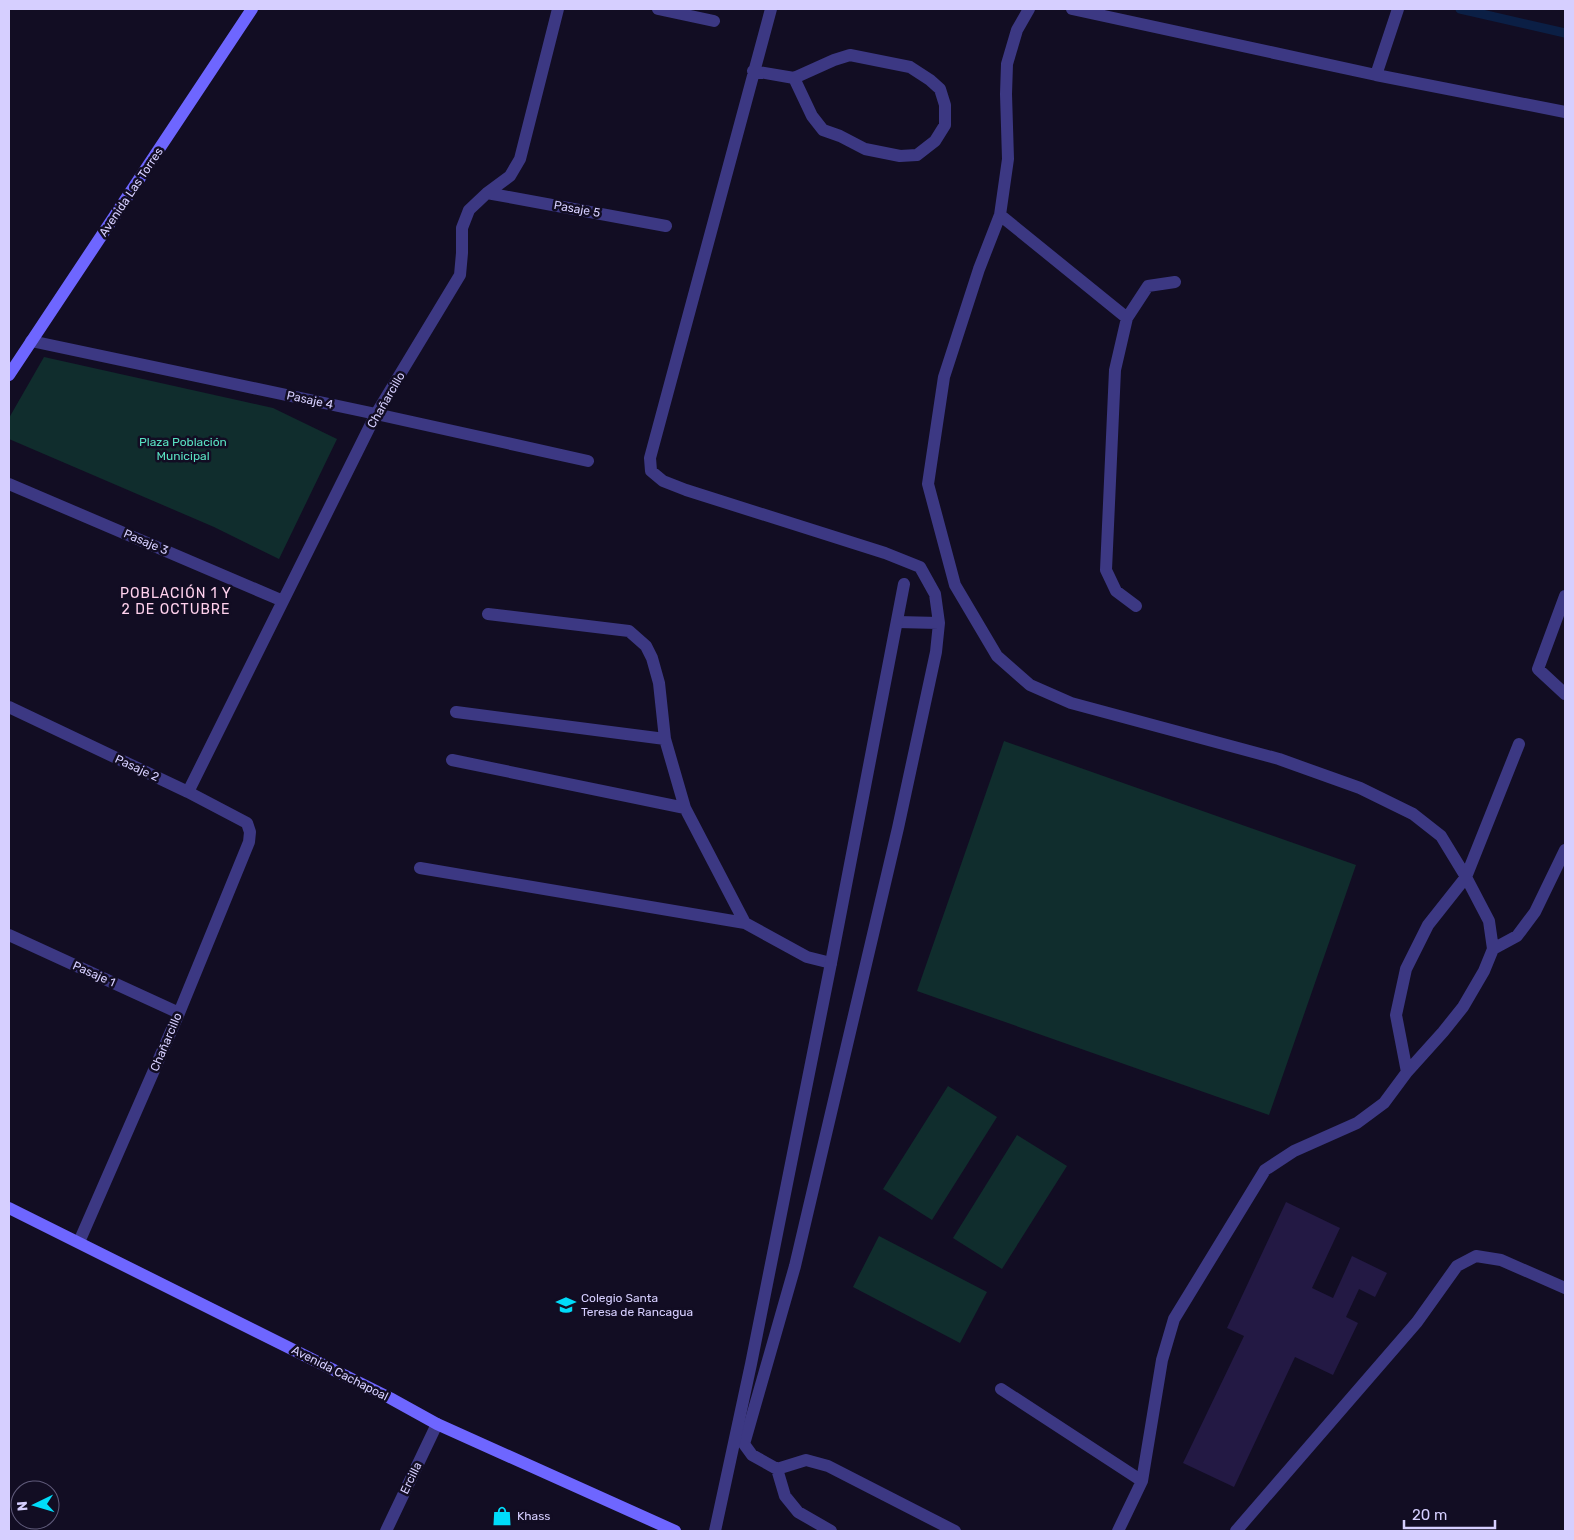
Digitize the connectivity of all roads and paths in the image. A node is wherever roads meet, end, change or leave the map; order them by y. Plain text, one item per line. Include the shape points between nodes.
1 (252, 9) edge
2 (558, 9) edge
3 (658, 9) edge
4 (770, 9) edge
5 (1029, 9) edge
6 (1072, 9) edge
7 (1398, 9) edge
8 (714, 21) dead end
9 (753, 71) junction
10 (1376, 75) junction
11 (794, 78) junction
12 (1565, 112) edge
13 (487, 193) junction
14 (1000, 215) junction
15 (666, 226) dead end
16 (1174, 282) dead end
17 (1127, 318) junction
18 (31, 342) junction
19 (9, 375) edge
20 (376, 414) junction
21 (588, 461) dead end
22 (9, 484) edge
23 (904, 584) dead end
24 (1565, 596) edge
25 (283, 601) junction
26 (1136, 606) dead end
27 (488, 614) dead end
28 (897, 622) junction
29 (939, 623) junction
30 (1565, 694) edge
31 (9, 707) edge
32 (456, 712) dead end
33 (665, 740) junction
34 (1519, 744) dead end
35 (452, 760) dead end
36 (188, 792) junction
37 (686, 808) junction
38 (249, 842) joint
39 (1565, 850) edge
40 (420, 868) dead end
41 (1466, 877) junction
42 (746, 922) junction
43 (9, 935) edge
44 (1493, 948) junction
45 (831, 963) junction
46 (179, 1013) junction
47 (1407, 1072) junction
48 (10, 1211) edge
49 (79, 1242) junction
50 (1565, 1288) edge
51 (1001, 1389) dead end
52 (437, 1424) junction
53 (777, 1468) junction
54 (1142, 1481) junction
55 (386, 1531) edge
56 (675, 1531) edge
57 (715, 1531) edge
58 (831, 1531) edge
59 (955, 1531) edge
60 (1118, 1531) edge
61 (1236, 1531) edge

1 - 18 main road, Avenida Las Torres
2 - 13 street, Chañarcillo via 520,159 510,176
3 - 8 street
4 - 9 street
5 - 14 street via 1017,30 1007,64 1008,159
6 - 10 street
7 - 10 street
9 - 11 street
9 - 29 street via 650,458 651,471 663,481 686,490 920,567 935,594
10 - 12 street
11 - 11 street via 812,116 823,130 865,149 900,156 917,155 935,141 945,125 945,105 940,89 910,67 850,56
13 - 15 street, Pasaje 5
13 - 20 street, Chañarcillo via 469,210 462,228 460,275
14 - 17 street
14 - 41 street via 944,377 928,484 955,585 997,656 1030,684 1071,703 1279,759 1360,788 1413,814 1441,836
16 - 17 street via 1148,286
17 - 26 street via 1115,370 1106,570 1116,591
18 - 19 main road, Avenida Las Torres
18 - 20 street, Pasaje 4
20 - 21 street, Pasaje 4
20 - 25 street, Chañarcillo
22 - 25 street, Pasaje 3
23 - 28 street
24 - 30 street via 1538,670
25 - 36 street, Chañarcillo
27 - 33 street via 629,632 646,646 652,658 659,683
28 - 29 street
28 - 45 street
29 - 53 street via 936,652 900,819 795,1266 744,1444 752,1455
31 - 36 street, Pasaje 2
32 - 33 street
33 - 37 street
34 - 41 street
35 - 37 street
36 - 38 street, Pasaje 2 via 247,824
37 - 42 street
38 - 46 street, Chañarcillo
39 - 44 street via 1535,912 1517,936
40 - 42 street
41 - 44 street via 1490,921
41 - 47 street via 1428,924 1406,969 1396,1015
42 - 45 street via 807,957
43 - 46 street, Pasaje 1
44 - 47 street via 1463,1007
45 - 57 street
46 - 49 street, Chañarcillo
47 - 54 street via 1384,1103 1357,1123 1294,1151 1265,1170 1174,1319 1162,1360
48 - 49 main road, Avenida Cachapoal
49 - 52 main road, Avenida Cachapoal
50 - 61 street via 1502,1260 1476,1256 1458,1266 1417,1322
51 - 54 street
52 - 55 street, Ercilla
52 - 56 main road, Avenida Cachapoal
53 - 58 street via 785,1496 798,1512
53 - 59 street via 806,1460 828,1466
54 - 60 street

